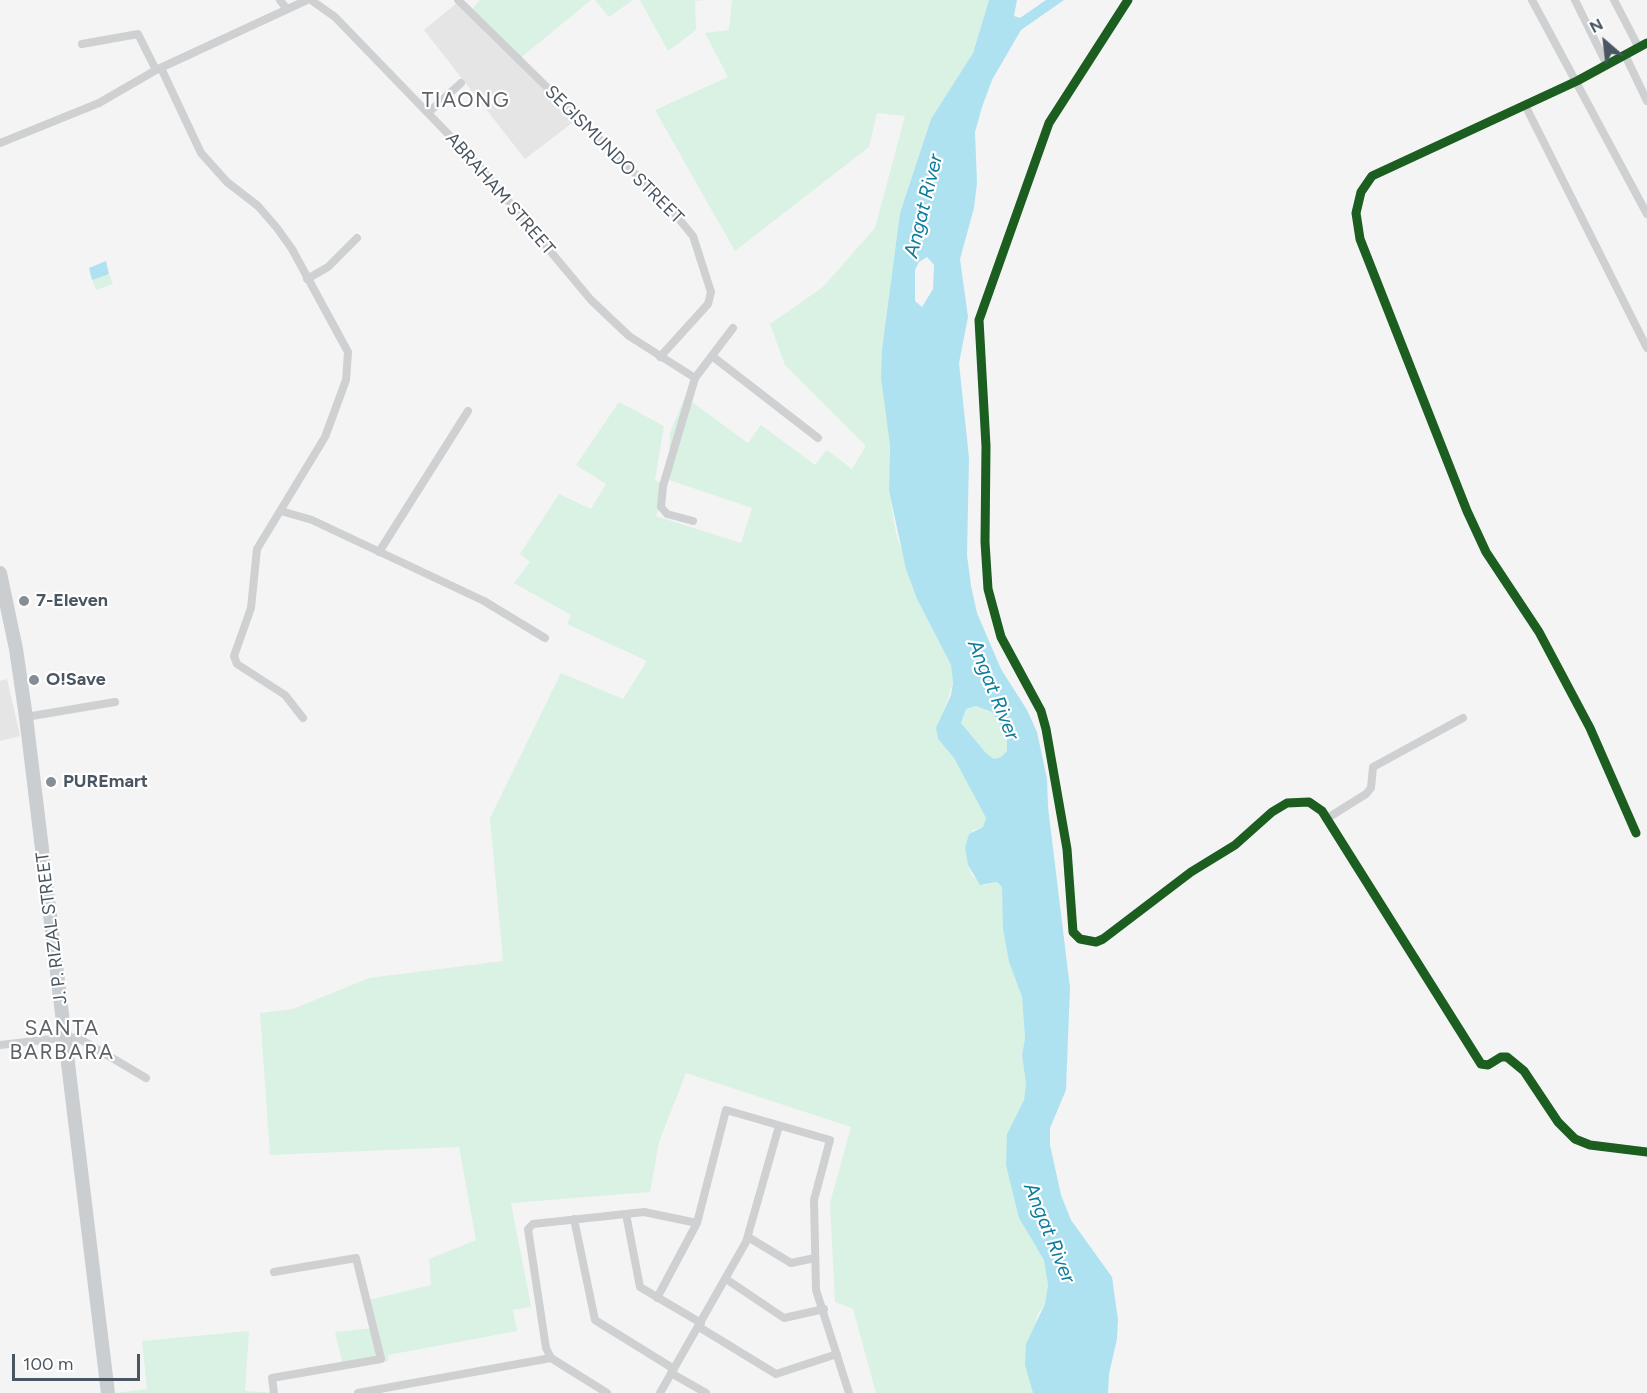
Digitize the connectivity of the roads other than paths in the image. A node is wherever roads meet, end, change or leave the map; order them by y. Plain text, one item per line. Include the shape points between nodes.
1 (309, 0) edge
2 (458, 0) edge
3 (1128, 0) edge
4 (1532, 0) edge
5 (1575, 0) edge
6 (1614, 0) edge
7 (283, 4) edge
8 (82, 44) dead end
9 (1643, 46) edge
10 (1625, 55) junction
11 (1607, 65) junction
12 (159, 69) junction
13 (1577, 81) junction
14 (461, 84) dead end
15 (1647, 101) edge
16 (1525, 105) junction
17 (428, 113) junction
18 (0, 143) edge
19 (1647, 214) edge
20 (357, 238) dead end
21 (307, 279) junction
22 (733, 328) dead end
23 (1647, 348) edge
24 (712, 356) junction
25 (660, 357) junction
26 (695, 378) junction
27 (468, 411) dead end
28 (818, 438) dead end
29 (281, 511) junction
30 (693, 521) dead end
31 (379, 552) junction
32 (0, 573) edge
33 (546, 638) dead end
34 (116, 702) dead end
35 (26, 717) junction
36 (303, 718) dead end
37 (1463, 718) dead end
38 (1326, 819) junction
39 (1636, 834) dead end
40 (68, 1038) junction
41 (0, 1045) edge
42 (146, 1078) dead end
43 (779, 1126) junction
44 (1647, 1152) edge
45 (626, 1214) junction
46 (574, 1219) junction
47 (697, 1223) junction
48 (748, 1237) junction
49 (814, 1258) junction
50 (274, 1272) dead end
51 (726, 1279) junction
52 (657, 1298) junction
53 (824, 1309) junction
54 (700, 1325) junction
55 (837, 1354) junction
56 (551, 1358) junction
57 (673, 1371) junction
58 (108, 1393) edge
59 (274, 1393) edge
60 (358, 1393) edge
61 (607, 1393) edge
62 (660, 1393) edge
63 (706, 1393) edge
64 (849, 1393) edge

1 - 7 street
1 - 17 street, ABRAHAM STREET via 335,17
2 - 25 street, SEGISMUNDO STREET via 669,207 693,236 711,292 708,304
3 - 38 street via 1049,123 979,320 988,589 1001,638 1041,711 1046,729 1067,849 1073,932 1080,939 1103,939 1287,803 1309,802
4 - 13 street
5 - 11 street
6 - 9 street
7 - 12 street
8 - 12 street via 138,34
9 - 10 street
10 - 11 street
10 - 15 street
11 - 13 street
12 - 18 street via 99,103
12 - 21 street via 201,153 277,228
13 - 16 street
13 - 19 street
14 - 17 street
16 - 23 street
16 - 39 street via 1372,176 1361,192 1356,213 1393,326 1481,542 1590,728
17 - 25 street, ABRAHAM STREET via 521,213 591,300 629,336
20 - 21 street via 327,267
21 - 29 street via 348,352 346,380 325,436
22 - 24 street
24 - 26 street
24 - 28 street
25 - 26 street, ABRAHAM STREET
26 - 30 street via 668,465 661,507 667,513
27 - 31 street
29 - 31 street via 312,520
29 - 36 street via 257,549 251,608 234,656 237,664 285,695
31 - 33 street via 484,601
32 - 35 main road, J. P. RIZAL STREET
34 - 35 street
35 - 40 main road, J. P. RIZAL STREET
37 - 38 street via 1373,767 1371,788 1366,794
38 - 44 street via 1481,1064 1507,1057 1524,1071 1558,1122 1575,1139 1590,1145
40 - 41 street
40 - 42 street via 80,1039
40 - 58 main road, J. P. RIZAL STREET
43 - 47 street via 726,1110
43 - 48 street
43 - 49 street via 830,1140 814,1200
45 - 46 street
45 - 47 street via 644,1212
45 - 52 street via 640,1287
46 - 56 street via 533,1224 528,1229 546,1348
46 - 57 street via 595,1320
47 - 52 street
48 - 49 street via 791,1263
48 - 51 street
49 - 53 street via 816,1290
50 - 59 street via 356,1258 381,1359 272,1378
51 - 53 street via 784,1318
51 - 54 street
52 - 54 street
53 - 55 street
54 - 55 street via 776,1374
54 - 57 street
55 - 64 street
56 - 60 street
56 - 61 street
57 - 62 street
57 - 63 street

